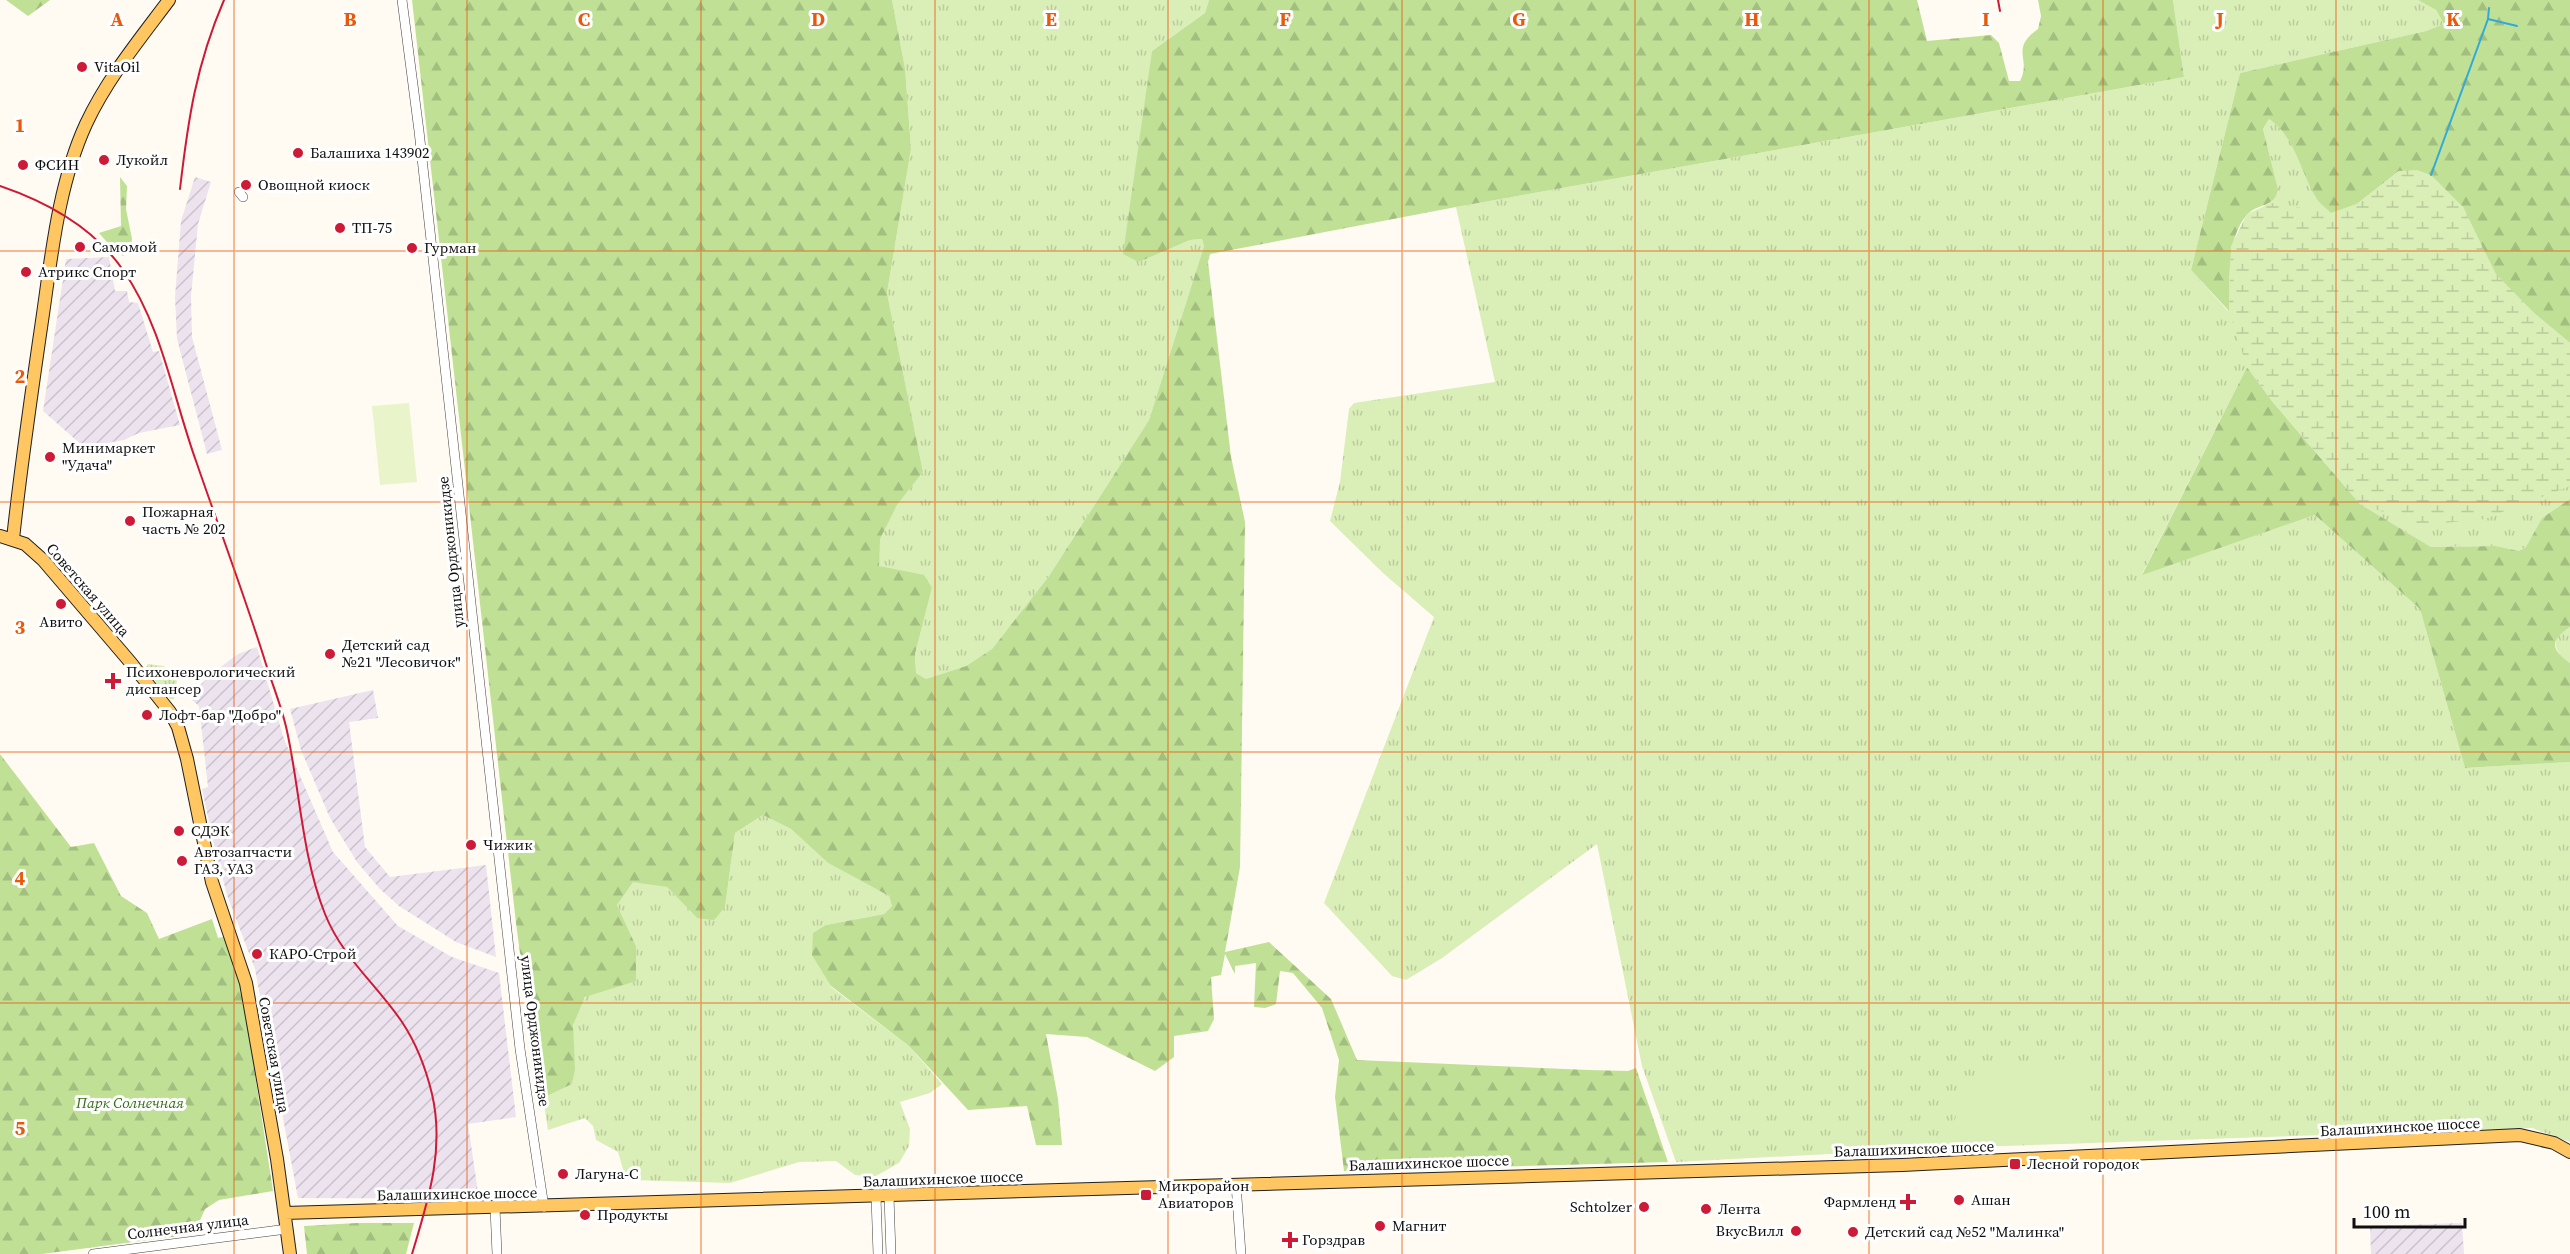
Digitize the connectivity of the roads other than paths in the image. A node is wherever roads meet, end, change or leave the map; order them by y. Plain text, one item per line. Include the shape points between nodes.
1 (169, 0) edge
2 (402, 0) edge
3 (0, 536) edge
4 (14, 539) junction
5 (2570, 1152) edge
6 (1236, 1184) junction
7 (889, 1196) junction
8 (876, 1197) junction
9 (544, 1207) junction
10 (495, 1208) junction
11 (285, 1213) junction
12 (287, 1229) junction
13 (93, 1254) edge
14 (290, 1254) edge
15 (497, 1254) edge
16 (878, 1254) edge
17 (891, 1254) edge
18 (1241, 1254) edge

1 - 4 main road via 106,87 86,124 69,172 49,271
2 - 9 street, улица Орджоникидзе via 520,1049
3 - 4 main road
4 - 11 main road, Советская улица via 29,546 43,560 170,711 178,727 212,882 246,982
5 - 6 main road, Балашихинское шоссе via 2554,1143 2520,1135 1925,1164
6 - 7 main road, Балашихинское шоссе
6 - 18 street
7 - 8 main road, Балашихинское шоссе
7 - 17 street
8 - 9 main road, Балашихинское шоссе
8 - 16 street
9 - 10 main road, Балашихинское шоссе
10 - 11 main road, Балашихинское шоссе
10 - 15 street
11 - 12 main road, Советская улица
12 - 13 street, Солнечная улица
12 - 14 main road, Советская улица

